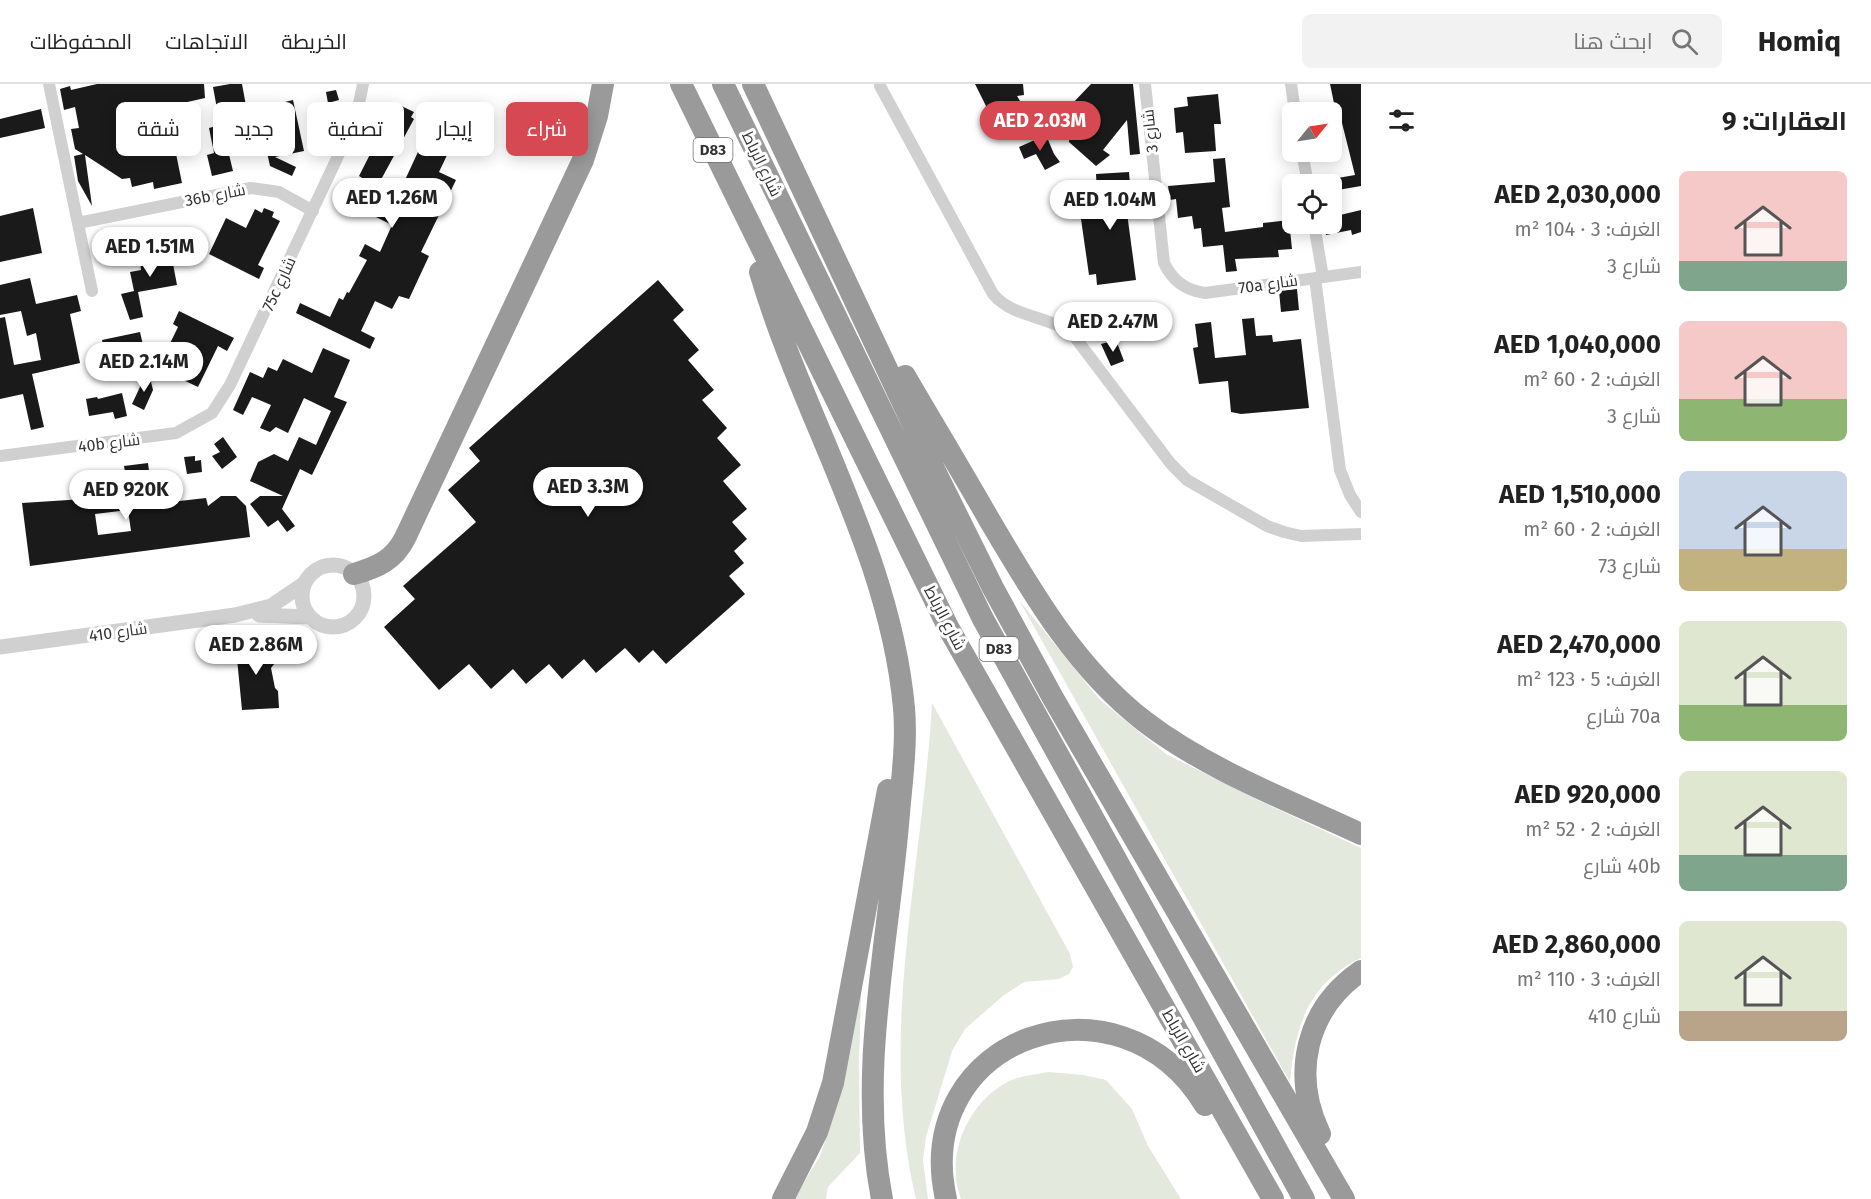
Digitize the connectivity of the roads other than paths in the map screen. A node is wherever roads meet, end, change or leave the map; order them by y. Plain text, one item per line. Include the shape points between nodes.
1 (49, 84) edge
2 (363, 84) edge
3 (603, 84) edge
4 (681, 84) edge
5 (723, 84) edge
6 (753, 84) edge
7 (1145, 84) edge
8 (1290, 84) edge
9 (880, 86) dead end
10 (1293, 102) edge
11 (313, 211) junction
12 (744, 216) junction
13 (78, 223) junction
14 (1315, 234) edge
15 (834, 253) junction
16 (1361, 272) edge
17 (1319, 277) junction
18 (1177, 282) joint
19 (92, 291) dead end
20 (212, 413) joint
21 (0, 456) edge
22 (1361, 512) edge
23 (1361, 534) edge
24 (354, 574) junction
25 (305, 583) junction
26 (235, 615) junction
27 (310, 617) junction
28 (0, 647) edge
29 (904, 708) junction
30 (1293, 802) junction
31 (1361, 827) edge
32 (1361, 834) edge
33 (1361, 971) edge
34 (1250, 1157) junction
35 (783, 1199) edge
36 (882, 1199) edge
37 (946, 1199) edge
38 (1273, 1199) edge
39 (1304, 1199) edge
40 (1344, 1199) edge
41 (1353, 1199) edge

1 - 13 street
2 - 11 street, 75c شارع via 356,118
3 - 24 highway via 583,160 400,548 384,563
4 - 12 highway, شارع الرباط / D83
5 - 39 highway, شارع الرباط / D83 via 983,619
6 - 15 highway
7 - 18 street, شارع 3 via 1164,263
8 - 10 street
9 - 23 street via 993,294 1007,307 1071,332 1178,473 1284,532 1301,536
11 - 13 street, 36b شارع via 279,192 251,188
11 - 20 street, 75c شارع via 230,385
12 - 29 highway via 775,318 871,564 888,622
12 - 34 highway, شارع الرباط / D83 via 949,629
13 - 19 street
14 - 17 street
15 - 30 highway via 1026,584 1070,646 1117,698 1144,721 1204,759
15 - 40 highway via 933,467 1004,608
16 - 17 street, 70a شارع
17 - 18 street, 70a شارع via 1205,293
17 - 22 street via 1340,470
20 - 21 street, 40b شارع via 189,428 163,436
24 - 25 street via 345,567 322,567
24 - 27 street via 364,601 356,618 338,627 328,627
25 - 26 street, شارع 410 via 277,603
25 - 27 street via 302,595
26 - 27 street, شارع 410
26 - 28 street, شارع 410
29 - 35 highway via 833,1083 817,1132
29 - 36 highway via 898,831 873,1064 875,1148
30 - 31 highway
30 - 32 highway
33 - 41 highway via 1337,990 1320,1014 1308,1041 1304,1069 1313,1120
34 - 37 highway via 1229,1143 1189,1080 1152,1049 1107,1032 1058,1030 1027,1038 1001,1052 966,1088 945,1137 942,1172
34 - 38 highway, شارع الرباط / D83

